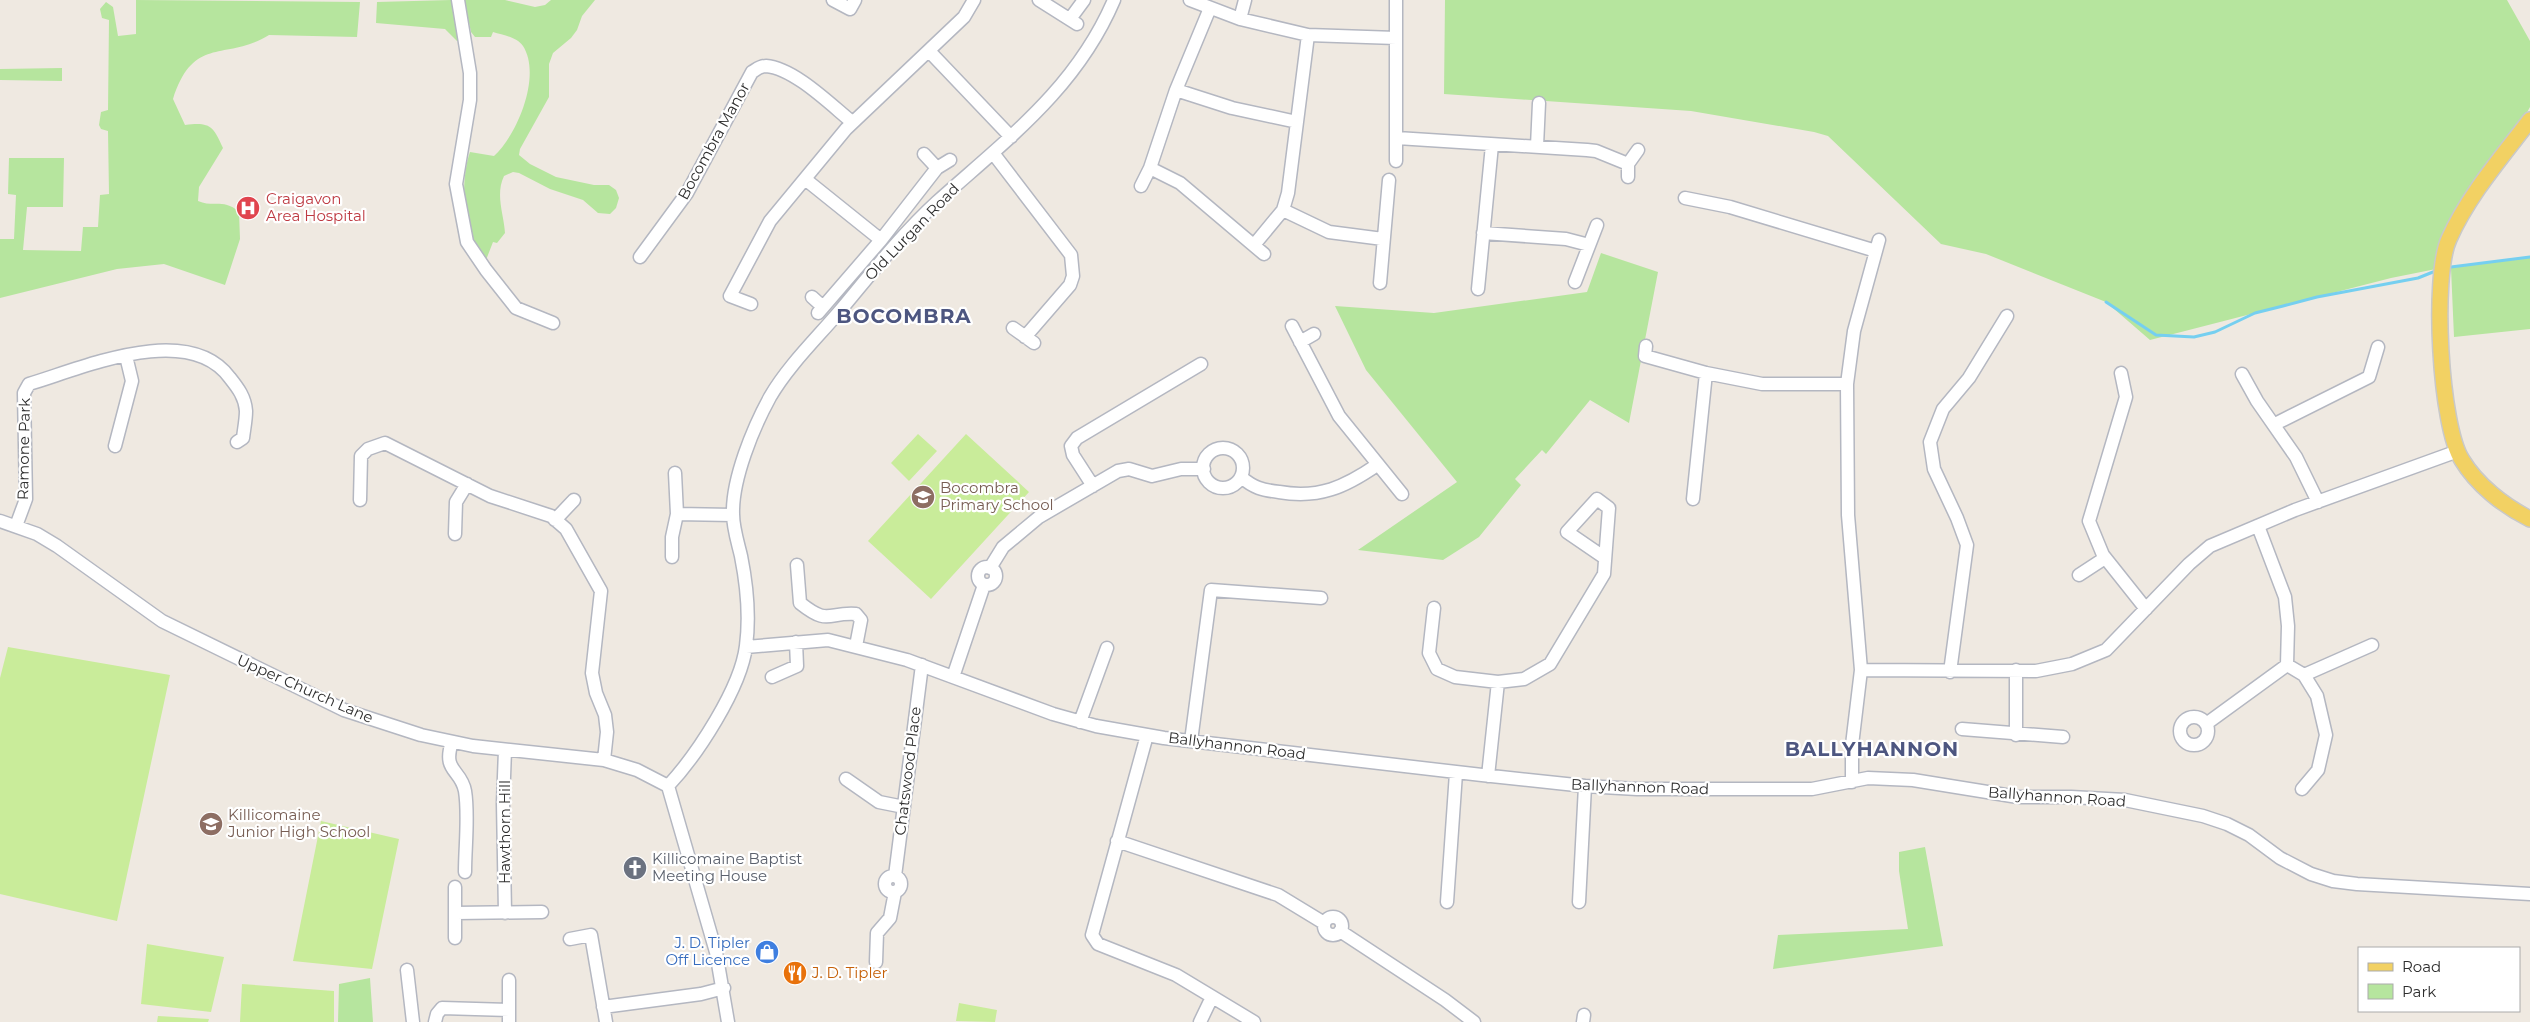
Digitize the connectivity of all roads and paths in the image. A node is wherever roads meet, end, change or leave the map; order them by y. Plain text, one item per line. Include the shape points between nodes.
1 (458, 0) edge
2 (833, 0) edge
3 (855, 0) edge
4 (974, 0) edge
5 (1039, 0) edge
6 (1084, 0) edge
7 (1114, 0) edge
8 (1190, 0) edge
9 (1245, 0) edge
10 (1396, 0) edge
11 (1210, 8) junction
12 (1240, 19) junction
13 (1308, 35) junction
14 (1396, 38) junction
15 (930, 51) junction
16 (1176, 90) junction
17 (1539, 103) dead end
18 (2530, 120) edge
19 (852, 122) junction
20 (1297, 122) junction
21 (1011, 137) junction
22 (1397, 138) junction
23 (1492, 145) junction
24 (1537, 146) junction
25 (1638, 150) dead end
26 (993, 153) junction
27 (924, 154) dead end
28 (950, 160) dead end
29 (1396, 161) dead end
30 (1628, 164) junction
31 (937, 168) junction
32 (1150, 168) junction
33 (1628, 177) dead end
34 (805, 178) junction
35 (1389, 180) dead end
36 (1141, 186) dead end
37 (1698, 186) dead end
38 (1283, 210) junction
39 (1597, 225) dead end
40 (1483, 234) junction
41 (1384, 239) junction
42 (881, 240) junction
43 (1589, 245) junction
44 (640, 257) dead end
45 (1575, 282) dead end
46 (1380, 283) dead end
47 (1478, 289) dead end
48 (812, 297) dead end
49 (751, 304) dead end
50 (2007, 316) dead end
51 (553, 323) dead end
52 (1292, 326) dead end
53 (1013, 328) dead end
54 (1314, 334) dead end
55 (1300, 342) junction
56 (1646, 346) dead end
57 (2378, 347) dead end
58 (126, 356) junction
59 (1201, 364) dead end
60 (1706, 373) junction
61 (2121, 373) dead end
62 (2242, 374) dead end
63 (1847, 384) junction
64 (2275, 424) junction
65 (236, 442) dead end
66 (115, 446) dead end
67 (2458, 451) junction
68 (1377, 465) junction
69 (1204, 469) junction
70 (675, 473) dead end
71 (1241, 477) junction
72 (467, 484) junction
73 (1093, 486) junction
74 (1402, 494) dead end
75 (1693, 499) dead end
76 (360, 500) dead end
77 (574, 500) dead end
78 (2318, 502) junction
79 (677, 514) junction
80 (733, 515) junction
81 (2530, 519) edge
82 (555, 520) junction
83 (0, 521) edge
84 (16, 526) junction
85 (2258, 526) junction
86 (455, 534) dead end
87 (672, 557) dead end
88 (1605, 558) dead end
89 (2105, 558) junction
90 (797, 566) dead end
91 (2079, 575) dead end
92 (1321, 598) dead end
93 (1434, 608) dead end
94 (2146, 609) junction
95 (796, 642) junction
96 (2372, 645) dead end
97 (856, 646) junction
98 (746, 647) junction
99 (1106, 648) dead end
100 (922, 665) junction
101 (2287, 665) junction
102 (1861, 670) junction
103 (2016, 670) junction
104 (1950, 672) junction
105 (2304, 675) junction
106 (772, 677) dead end
107 (952, 677) junction
108 (1498, 682) junction
109 (1080, 722) junction
110 (2206, 724) dead end
111 (1962, 729) dead end
112 (2016, 735) junction
113 (1147, 736) junction
114 (2062, 737) dead end
115 (1191, 741) junction
116 (452, 742) junction
117 (505, 750) junction
118 (604, 760) junction
119 (1456, 772) junction
120 (1488, 776) junction
121 (846, 779) dead end
122 (1852, 782) junction
123 (668, 786) junction
124 (1585, 786) junction
125 (2302, 789) dead end
126 (904, 807) junction
127 (1117, 841) junction
128 (465, 872) dead end
129 (456, 888) dead end
130 (2530, 894) edge
131 (1447, 902) dead end
132 (1579, 902) dead end
133 (542, 912) dead end
134 (456, 913) junction
135 (505, 913) junction
136 (455, 938) dead end
137 (570, 939) dead end
138 (876, 962) dead end
139 (407, 970) dead end
140 (509, 980) dead end
141 (724, 988) junction
142 (1212, 997) junction
143 (603, 1007) junction
144 (509, 1016) edge
145 (413, 1022) edge
146 (435, 1022) edge
147 (606, 1022) edge
148 (728, 1022) edge
149 (1200, 1022) edge
150 (1254, 1022) edge
151 (1474, 1022) edge

1 - 51 street via 470,73 470,100 456,184 467,242 516,308
2 - 3 street via 850,9
4 - 15 street via 964,17
5 - 6 street via 1073,21
7 - 21 street, Old Lurgan Road via 1091,45 1060,88
8 - 11 street
9 - 12 street
10 - 14 street
11 - 12 street
11 - 16 street
12 - 13 street
13 - 14 street
13 - 20 street
14 - 22 street
15 - 19 street
15 - 21 street
16 - 20 street via 1232,108
16 - 32 street
17 - 24 street
18 - 67 main road via 2461,216 2448,241 2442,265 2440,324 2446,409
19 - 34 street
19 - 44 street, Bocombra Manor via 793,76 777,69 759,67 752,72 687,193
20 - 38 street
21 - 26 street, Old Lurgan Road
22 - 23 street
22 - 29 street
23 - 24 street
23 - 40 street
24 - 30 street via 1596,151
25 - 30 street
26 - 53 street via 1071,255 1073,276 1070,285 1030,340
26 - 80 street, Old Lurgan Road via 928,211 781,382 760,417 737,484
27 - 31 street
28 - 31 street
30 - 33 street
31 - 42 street
32 - 36 street
32 - 38 street via 1180,183 1259,249
34 - 42 street
34 - 49 street via 770,221 728,301
35 - 41 street
37 - 63 street via 1690,199 1877,245 1854,331
38 - 41 street via 1329,232
39 - 43 street
40 - 43 street via 1566,239
40 - 47 street
41 - 46 street
42 - 48 street via 820,310
43 - 45 street
50 - 104 street via 1969,378 1943,409 1930,442 1934,469 1967,545
52 - 55 street
54 - 55 street
55 - 68 street via 1339,416
56 - 60 street via 1645,356
57 - 64 street via 2369,377
58 - 65 street, Ramone Park via 138,352 175,350 221,366 242,394 246,411 244,438
58 - 66 street via 132,380
58 - 84 street, Ramone Park via 28,384 24,393 26,498
59 - 73 street via 1077,438 1071,446 1073,455
60 - 63 street via 1762,384
60 - 75 street
61 - 89 street via 2126,397 2089,521
62 - 64 street via 2256,401
63 - 102 street via 1848,515
64 - 78 street via 2296,456
67 - 78 street
67 - 81 main road via 2476,478 2497,498
68 - 71 street via 1344,486 1315,495 1253,487
68 - 74 street
69 - 71 street via 1208,481 1219,487 1232,486
69 - 71 street via 1212,452 1231,450 1240,458
69 - 73 street via 1181,469 1152,476 1130,469 1118,471
70 - 79 street
72 - 76 street via 385,443 368,449 360,456
72 - 82 street
72 - 86 street via 456,502
73 - 107 street via 1039,516 1003,547 990,568 984,567 978,573 978,579 984,585
77 - 82 street
78 - 85 street
79 - 80 street
79 - 87 street
80 - 98 street, Old Lurgan Road via 747,588
82 - 118 street via 566,530 601,591 592,673 606,723
83 - 84 street, Upper Church Lane
84 - 116 street, Upper Church Lane via 56,546 162,621 237,660 344,710
85 - 94 street via 2210,546
85 - 101 street via 2285,597
88 - 108 street via 1604,574 1550,664 1524,679
89 - 91 street
89 - 94 street
90 - 97 street via 800,603 814,614 831,618 856,614 861,620
92 - 115 street via 1211,590
93 - 108 street via 1428,653 1438,669 1455,677
94 - 103 street via 2106,650 2072,664 2036,671
95 - 97 street, Ballyhannon Road via 828,640
95 - 98 street, Ballyhannon Road
95 - 106 street via 797,666
96 - 105 street
97 - 100 street, Ballyhannon Road
98 - 123 street, Old Lurgan Road via 741,672 722,708 684,770
99 - 109 street
100 - 107 street, Ballyhannon Road
100 - 126 street, Chatswood Place
101 - 105 street
101 - 110 street
102 - 104 street
102 - 122 street via 1852,745
103 - 104 street
103 - 112 street
105 - 125 street via 2317,696 2326,734 2318,770
107 - 109 street, Ballyhannon Road
108 - 120 street
109 - 113 street, Ballyhannon Road
111 - 112 street
112 - 114 street
113 - 115 street, Ballyhannon Road
113 - 127 street
115 - 119 street, Ballyhannon Road
116 - 117 street, Upper Church Lane
116 - 128 street via 448,752 450,765 465,790 462,832
117 - 118 street, Upper Church Lane
117 - 135 street, Hawthorn Hill
118 - 123 street, Upper Church Lane via 637,770
119 - 120 street, Ballyhannon Road
119 - 131 street
120 - 124 street, Ballyhannon Road
121 - 126 street via 879,802
122 - 124 street, Ballyhannon Road via 1812,789
122 - 130 street, Ballyhannon Road via 1868,778 1913,780 2009,796 2098,798 2151,804 2227,824 2311,874 2332,880
123 - 141 street
124 - 132 street
126 - 138 street, Chatswood Place via 896,876 890,876 884,882 887,890 895,892 890,918 877,933
127 - 142 street via 1092,935 1098,944 1176,975
127 - 151 street via 1278,895 1324,923 1329,934 1340,931
129 - 134 street
133 - 135 street
134 - 135 street
134 - 136 street
137 - 143 street via 591,935
139 - 145 street
140 - 144 street
141 - 143 street
141 - 148 street
142 - 149 street
142 - 150 street
143 - 147 street
144 - 146 street via 442,1008

